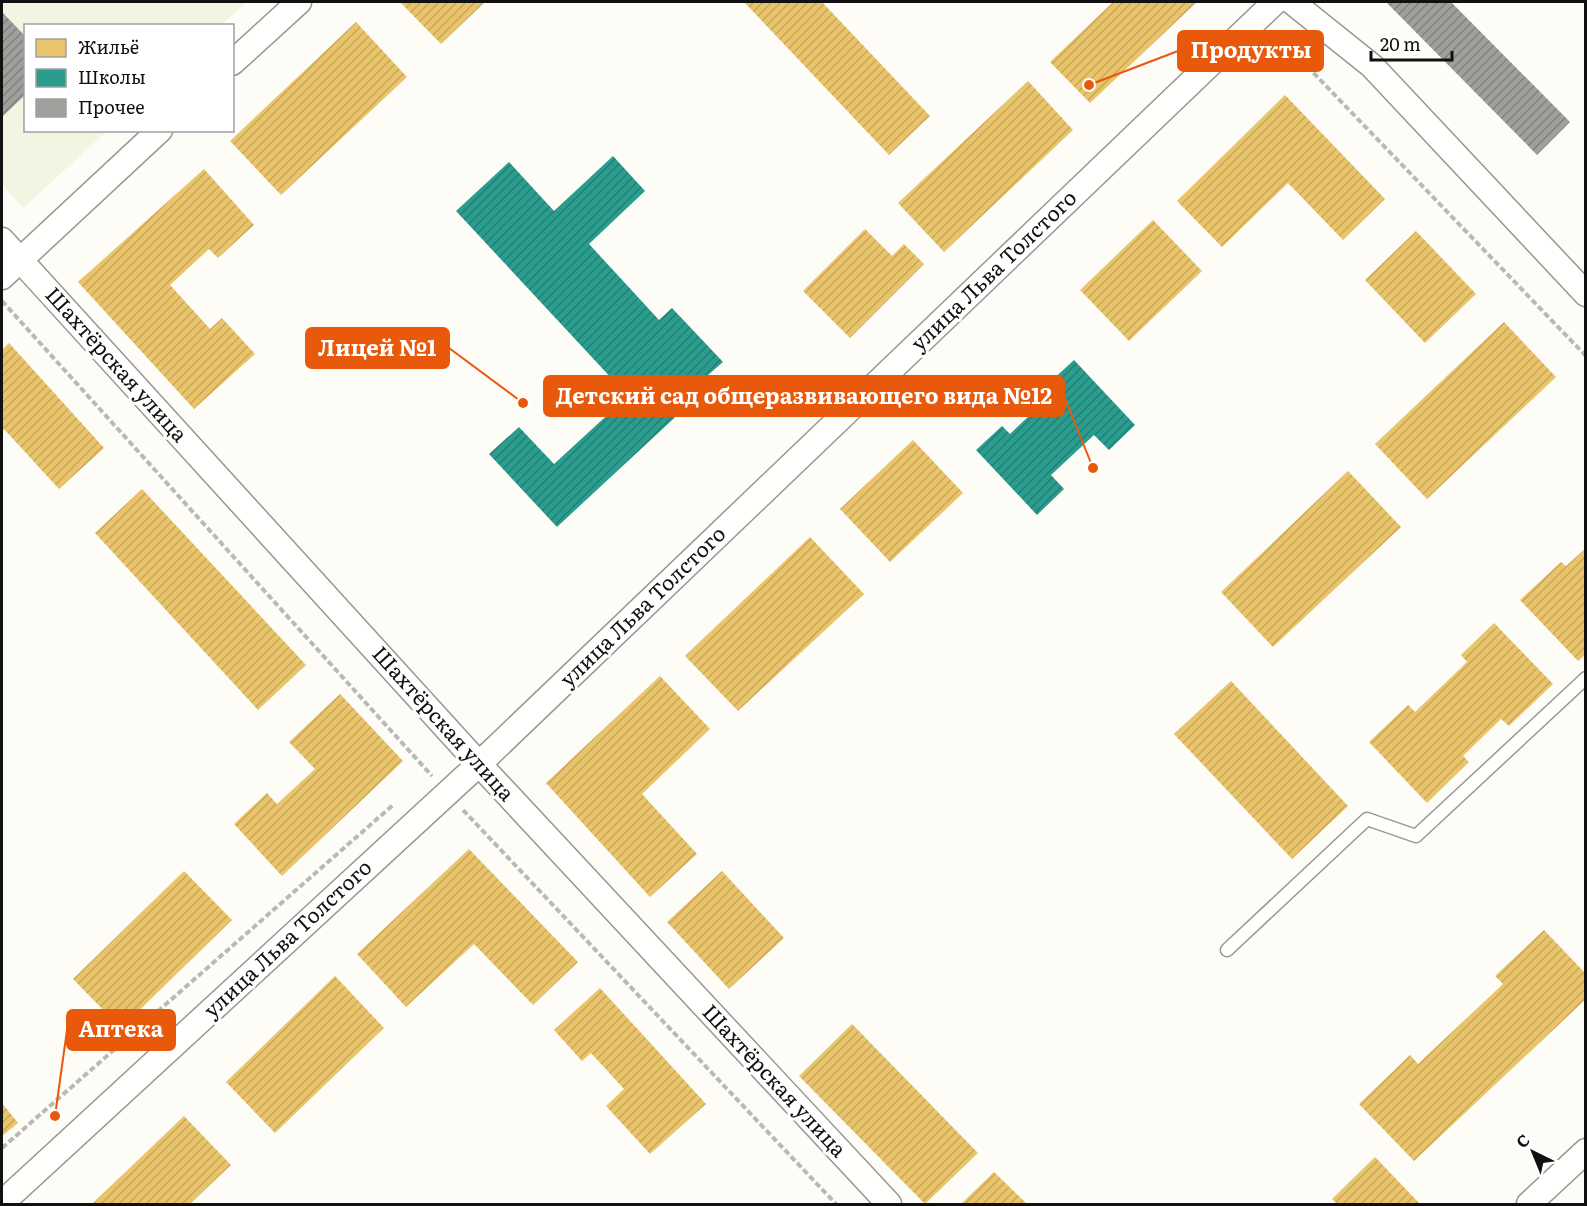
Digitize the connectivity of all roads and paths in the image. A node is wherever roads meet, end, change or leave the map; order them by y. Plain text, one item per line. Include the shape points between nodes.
1 (299, 2) edge
2 (1292, 2) edge
3 (1268, 9) edge
4 (234, 61) edge
5 (158, 132) edge
6 (2, 240) edge
7 (20, 260) junction
8 (2, 277) edge
9 (1586, 294) edge
10 (2, 300) edge
11 (1586, 356) edge
12 (1586, 678) edge
13 (479, 764) junction
14 (447, 793) junction
15 (394, 804) dead end
16 (1227, 950) dead end
17 (2, 1148) edge
18 (1586, 1151) edge
19 (2, 1203) edge
20 (836, 1204) edge
21 (890, 1204) edge
22 (1529, 1204) edge

1 - 4 street
2 - 9 street via 1372,66
3 - 11 path
3 - 13 street, улица Льва Толстого
5 - 7 street
6 - 7 street, Шахтёрская улица
7 - 8 street
7 - 13 street, Шахтёрская улица
10 - 14 path
12 - 16 lane via 1416,836 1367,819
13 - 14 street, улица Льва Толстого
13 - 21 street, Шахтёрская улица
14 - 19 street, улица Льва Толстого
14 - 20 path
15 - 17 path
18 - 22 street

